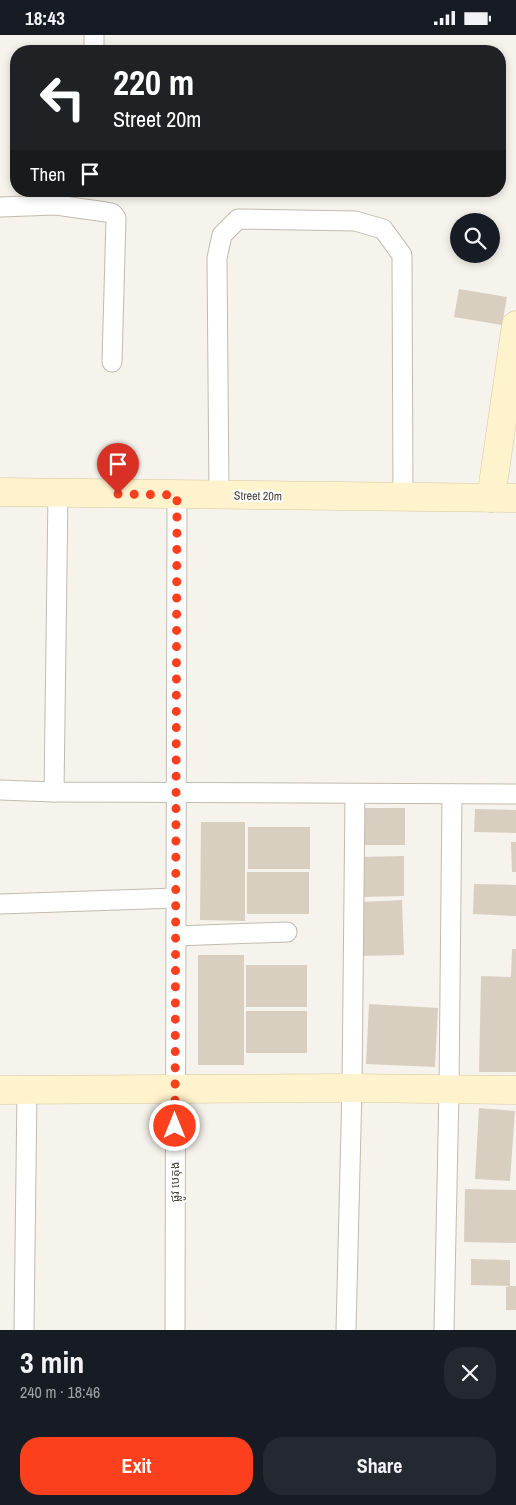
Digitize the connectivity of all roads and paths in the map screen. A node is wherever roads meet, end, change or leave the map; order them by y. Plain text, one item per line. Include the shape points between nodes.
1 (0, 207) edge
2 (516, 325) edge
3 (112, 362) dead end
4 (0, 492) edge
5 (58, 493) junction
6 (177, 495) junction
7 (219, 495) junction
8 (403, 497) junction
9 (504, 498) edge
10 (0, 790) edge
11 (54, 792) junction
12 (176, 792) junction
13 (355, 793) junction
14 (452, 794) junction
15 (516, 794) edge
16 (176, 898) junction
17 (0, 904) edge
18 (287, 932) dead end
19 (176, 936) junction
20 (352, 1088) junction
21 (175, 1089) junction
22 (449, 1089) junction
23 (0, 1090) edge
24 (27, 1090) junction
25 (516, 1090) edge
26 (24, 1330) edge
27 (174, 1330) edge
28 (346, 1330) edge
29 (444, 1330) edge

1 - 3 street via 56,205 112,213 116,217
2 - 9 street
4 - 5 street, Street 20m
5 - 6 street, Street 20m
5 - 11 street
6 - 7 street, Street 20m
6 - 12 street, ផ្លូវ បេតុង
7 - 8 street, Street 20m
7 - 8 street via 217,258 222,235 238,219 355,221 383,229 402,255
8 - 9 street, Street 20m
10 - 11 street
11 - 12 street
12 - 13 street
12 - 16 street, ផ្លូវ បេតុង
13 - 14 street
13 - 20 street
14 - 15 street
14 - 22 street
16 - 17 street
16 - 19 street, ផ្លូវ បេតុង
18 - 19 street
19 - 21 street, ផ្លូវ បេតុង
20 - 21 street
20 - 22 street
20 - 28 street
21 - 24 street
21 - 27 street, ផ្លូវ បេតុង
22 - 25 street
22 - 29 street
23 - 24 street
24 - 26 street

